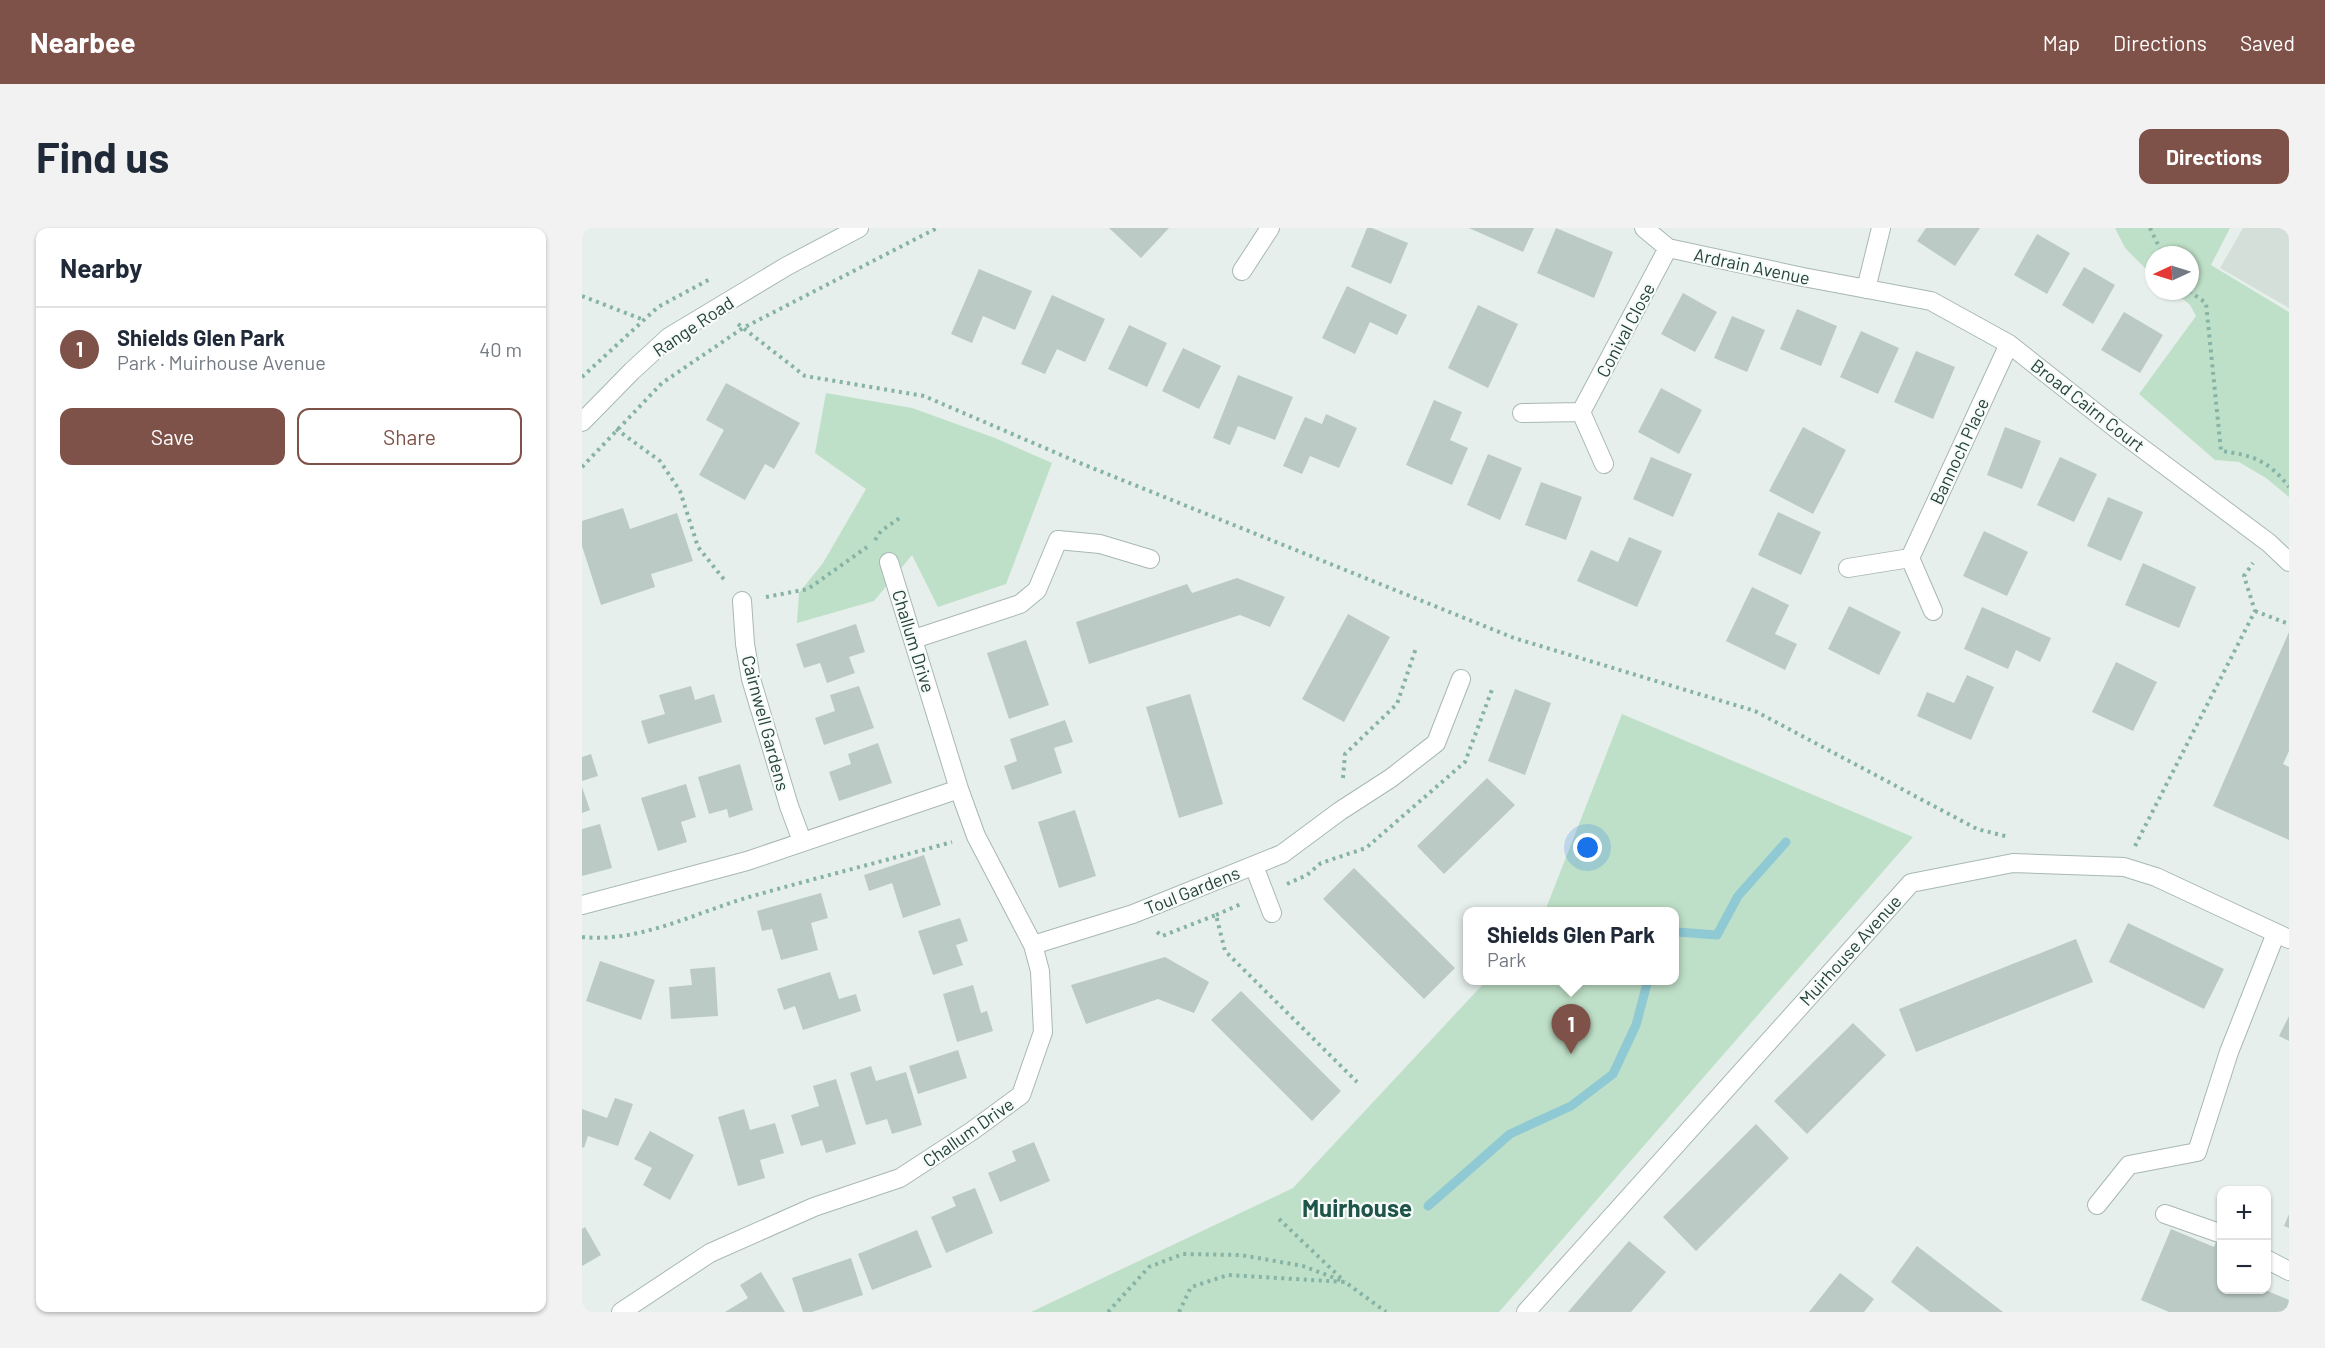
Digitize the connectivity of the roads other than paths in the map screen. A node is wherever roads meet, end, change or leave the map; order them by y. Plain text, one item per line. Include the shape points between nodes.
1 (859, 228) edge
2 (1270, 228) edge
3 (1644, 228) edge
4 (1881, 228) edge
5 (1668, 248) junction
6 (1242, 271) dead end
7 (1866, 289) junction
8 (2009, 344) junction
9 (1581, 412) junction
10 (1522, 413) dead end
11 (582, 422) edge
12 (1604, 464) dead end
13 (1910, 558) junction
14 (1150, 559) dead end
15 (889, 562) road end
16 (2289, 562) edge
17 (1848, 568) dead end
18 (742, 601) road end
19 (1933, 611) dead end
20 (914, 639) junction
21 (1461, 679) dead end
22 (959, 789) junction
23 (802, 841) junction
24 (1254, 866) junction
25 (582, 905) edge
26 (1272, 913) dead end
27 (2282, 936) edge
28 (1033, 945) junction
29 (2097, 1205) dead end
30 (2165, 1214) dead end
31 (2217, 1232) edge
32 (2271, 1262) edge
33 (2289, 1271) edge
34 (621, 1312) edge
35 (1526, 1312) edge

1 - 11 street, Range Road via 787,266 669,338
2 - 6 street
3 - 5 street, Ardrain Avenue
4 - 7 street
5 - 7 street, Ardrain Avenue
5 - 9 street, Conival Close
7 - 8 street, Broad Cairn Court via 1931,301
8 - 13 street, Bannoch Place
8 - 16 street, Broad Cairn Court
9 - 10 street
9 - 12 street
13 - 17 street
13 - 19 street
14 - 20 street via 1100,544 1058,540 1037,590 1020,604
15 - 20 street, Challum Drive
18 - 23 street, Cairnwell Gardens via 751,679
20 - 22 street, Challum Drive
21 - 24 street, Toul Gardens via 1436,743 1282,854
22 - 23 street
22 - 28 street, Challum Drive via 976,836
23 - 25 street via 747,861
24 - 26 street
24 - 28 street, Toul Gardens via 1133,914
27 - 29 street via 2229,1052 2197,1152 2129,1165
27 - 35 street, Muirhouse Avenue via 2124,867 2013,863 1911,883
28 - 34 street, Challum Drive via 1040,971 1043,1032 1021,1095 900,1178 814,1207 710,1253
30 - 31 street
32 - 33 street

